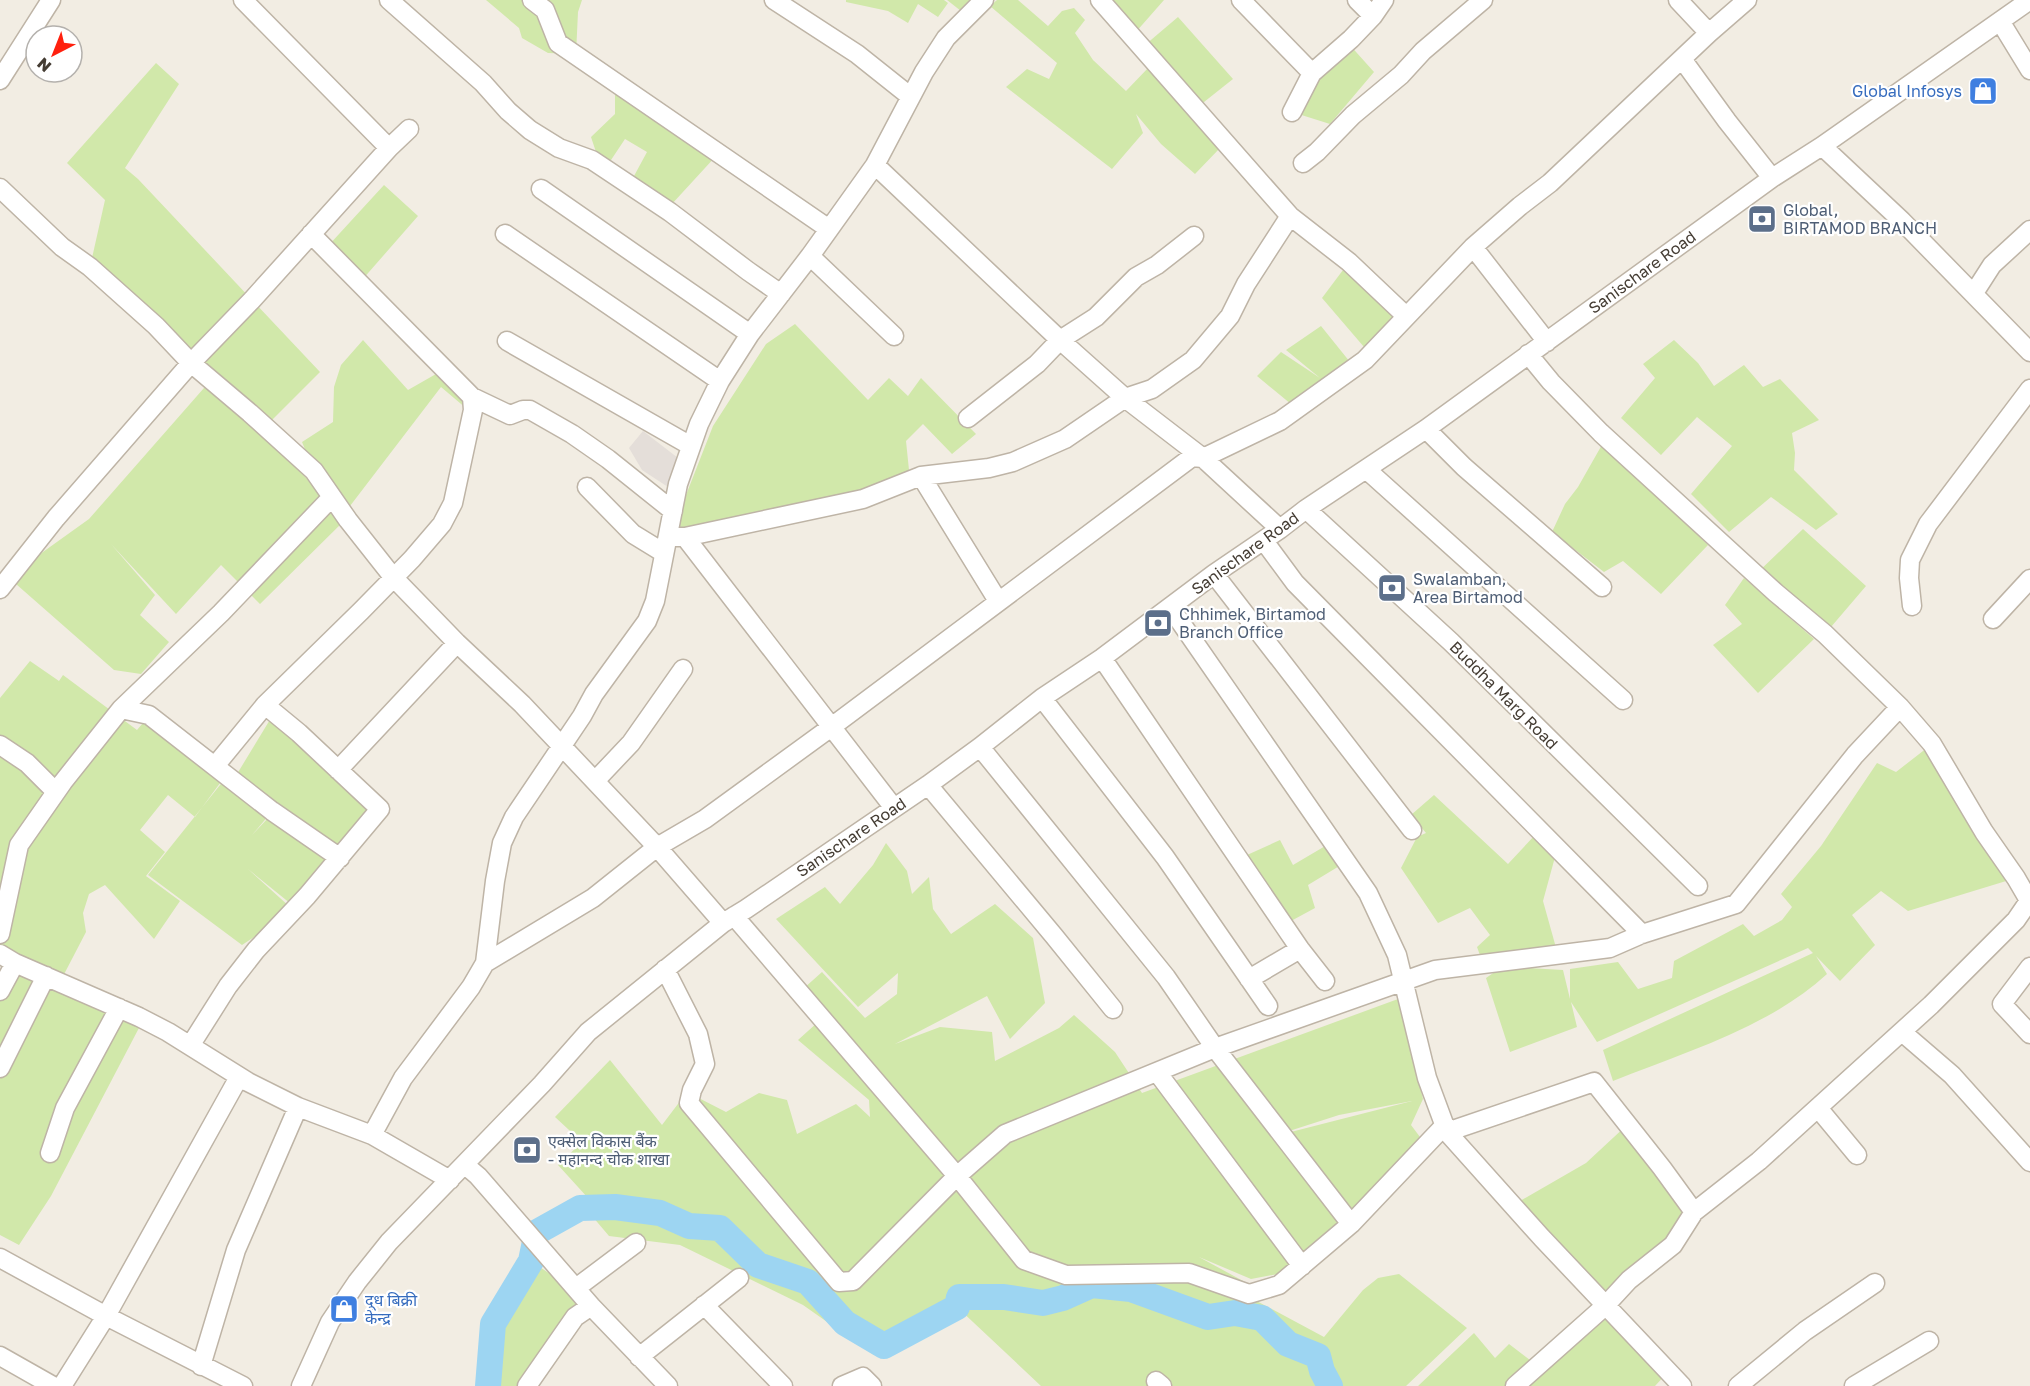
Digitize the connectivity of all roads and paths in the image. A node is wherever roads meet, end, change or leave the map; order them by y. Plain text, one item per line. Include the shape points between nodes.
1 (51, 0) edge
2 (243, 0) edge
3 (389, 0) edge
4 (532, 0) edge
5 (774, 0) edge
6 (984, 0) edge
7 (1100, 0) edge
8 (1241, 0) edge
9 (1357, 0) edge
10 (1384, 0) edge
11 (1484, 0) edge
12 (1678, 0) edge
13 (1747, 0) edge
14 (2030, 0) edge
15 (1373, 16) junction
16 (2000, 21) junction
17 (1708, 33) junction
18 (1682, 59) junction
19 (2030, 69) edge
20 (1312, 73) junction
21 (0, 80) edge
22 (911, 97) junction
23 (1292, 112) dead end
24 (409, 129) dead end
25 (1822, 146) junction
26 (389, 148) junction
27 (1303, 163) dead end
28 (875, 165) junction
29 (1772, 178) junction
30 (0, 188) edge
31 (541, 189) dead end
32 (1290, 216) junction
33 (830, 229) junction
34 (2030, 230) edge
35 (310, 234) junction
36 (505, 234) dead end
37 (1194, 236) dead end
38 (1473, 247) junction
39 (810, 256) junction
40 (1974, 293) junction
41 (781, 294) junction
42 (1406, 316) junction
43 (750, 333) junction
44 (894, 336) dead end
45 (1060, 340) junction
46 (507, 341) dead end
47 (1546, 342) junction
48 (2030, 352) edge
49 (1527, 354) junction
50 (191, 363) junction
51 (720, 381) junction
52 (2030, 388) edge
53 (472, 396) junction
54 (1125, 398) junction
55 (968, 418) dead end
56 (1426, 429) junction
57 (691, 446) junction
58 (1203, 458) junction
59 (1367, 470) junction
60 (921, 476) junction
61 (587, 488) dead end
62 (332, 497) junction
63 (1306, 509) junction
64 (673, 511) junction
65 (1280, 529) junction
66 (1264, 541) junction
67 (672, 542) junction
68 (1214, 574) junction
69 (393, 577) junction
70 (2030, 579) edge
71 (1602, 587) dead end
72 (0, 588) edge
73 (998, 600) junction
74 (1912, 606) dead end
75 (1170, 607) junction
76 (1993, 619) dead end
77 (457, 643) junction
78 (1102, 658) junction
79 (683, 669) dead end
80 (1042, 698) junction
81 (1623, 700) dead end
82 (265, 705) junction
83 (1900, 707) junction
84 (121, 709) junction
85 (830, 728) junction
86 (0, 745) edge
87 (562, 745) junction
88 (980, 747) junction
89 (214, 766) junction
90 (338, 770) junction
91 (595, 781) junction
92 (928, 785) junction
93 (56, 792) junction
94 (894, 808) junction
95 (1412, 830) dead end
96 (657, 848) junction
97 (340, 858) junction
98 (1698, 886) dead end
99 (2030, 901) edge
100 (728, 919) junction
101 (0, 934) edge
102 (1642, 934) junction
103 (1300, 949) junction
104 (8, 959) edge
105 (485, 963) junction
106 (2030, 966) edge
107 (665, 969) junction
108 (46, 976) junction
109 (1249, 979) junction
110 (1325, 981) dead end
111 (1402, 981) junction
112 (0, 991) edge
113 (1268, 1006) dead end
114 (119, 1008) junction
115 (1113, 1009) dead end
116 (1902, 1032) junction
117 (2030, 1034) edge
118 (190, 1046) junction
119 (1215, 1048) junction
120 (0, 1068) edge
121 (1157, 1072) junction
122 (239, 1077) junction
123 (298, 1107) junction
124 (1818, 1108) junction
125 (1446, 1129) junction
126 (372, 1135) junction
127 (50, 1153) dead end
128 (1857, 1155) dead end
129 (2030, 1162) edge
130 (465, 1165) junction
131 (957, 1176) junction
132 (450, 1180) junction
133 (1694, 1212) junction
134 (1351, 1224) junction
135 (636, 1243) dead end
136 (0, 1258) edge
137 (1302, 1266) junction
138 (739, 1278) dead end
139 (1875, 1282) dead end
140 (576, 1288) junction
141 (704, 1305) junction
142 (591, 1306) junction
143 (1605, 1306) junction
144 (106, 1316) junction
145 (1929, 1341) dead end
146 (0, 1356) edge
147 (639, 1357) junction
148 (201, 1366) junction
149 (53, 1386) edge
150 (62, 1386) edge
151 (243, 1386) edge
152 (301, 1386) edge
153 (527, 1386) edge
154 (668, 1386) edge
155 (783, 1386) edge
156 (842, 1386) edge
157 (872, 1386) edge
158 (1515, 1386) edge
159 (1682, 1386) edge
160 (1738, 1386) edge
161 (1854, 1386) edge

1 - 21 street
2 - 26 street
3 - 41 street via 530,130 559,148 592,160
4 - 33 street via 545,10 558,44
5 - 22 street via 857,54
6 - 22 street via 946,38
7 - 32 street
8 - 20 street
9 - 15 street
10 - 15 street
11 - 27 street
12 - 17 street
13 - 17 street
14 - 16 street, Sanischare Road
15 - 20 street
16 - 19 street
16 - 25 street, Sanischare Road
17 - 18 street
18 - 29 street
18 - 38 street via 1550,183
20 - 23 street
22 - 28 street
24 - 26 street
25 - 29 street, Sanischare Road
25 - 40 street
26 - 35 street
28 - 33 street
28 - 45 street
29 - 47 street, Sanischare Road
30 - 50 street via 62,247 156,326
31 - 43 street
32 - 42 street via 1349,262
32 - 54 street via 1230,316 1194,360 1152,389
33 - 39 street
34 - 40 street via 1992,265
35 - 50 street
35 - 53 street
36 - 51 street
37 - 45 street via 1136,277 1096,316
38 - 42 street
38 - 47 street
39 - 41 street
39 - 44 street
40 - 48 street
41 - 43 street
42 - 58 street via 1365,360 1280,421
43 - 51 street
45 - 54 street
45 - 55 street via 1037,364
46 - 57 street
47 - 49 street, Sanischare Road
49 - 56 street, Sanischare Road
49 - 83 street via 1601,433 1825,634
50 - 62 street via 314,471
50 - 72 street
51 - 57 street
52 - 74 street via 1928,524 1910,560
53 - 64 street via 510,415 530,410 564,429
53 - 69 street via 473,410 453,503 442,524
54 - 58 street
54 - 60 street via 1065,439 1013,462
56 - 59 street, Sanischare Road
56 - 71 street
57 - 64 street
58 - 65 street
58 - 73 street via 1191,457
59 - 63 street, Sanischare Road
59 - 81 street
60 - 67 street via 863,499
60 - 73 street
61 - 67 street via 633,534
62 - 69 street
62 - 84 street via 221,613
63 - 65 street, Sanischare Road
63 - 98 street, Buddha Marg Road via 1451,642
64 - 67 street
65 - 66 street, Sanischare Road
66 - 68 street, Sanischare Road
66 - 102 street via 1295,583
67 - 85 street
67 - 87 street via 647,621
68 - 75 street, Sanischare Road
68 - 95 street
69 - 77 street
69 - 82 street
70 - 76 street
73 - 85 street
75 - 78 street, Sanischare Road
75 - 111 street via 1365,888 1397,955
77 - 87 street
77 - 90 street
78 - 80 street, Sanischare Road
78 - 103 street
79 - 91 street via 631,743
80 - 88 street, Sanischare Road
80 - 109 street via 1165,857
82 - 89 street
82 - 90 street
83 - 99 street via 1938,752
83 - 102 street via 1855,755 1736,904
84 - 89 street via 149,715
84 - 93 street
85 - 94 street
85 - 96 street via 705,819
86 - 93 street via 27,763
87 - 91 street
87 - 105 street via 514,817 502,843
88 - 92 street, Sanischare Road
88 - 119 street via 1166,977
89 - 97 street
90 - 97 street via 380,809
91 - 96 street
92 - 94 street, Sanischare Road
92 - 115 street
93 - 101 street via 19,845
94 - 100 street, Sanischare Road
96 - 100 street
96 - 105 street via 593,898
97 - 118 street via 256,950
99 - 116 street via 1977,960
100 - 107 street, Sanischare Road
100 - 131 street
102 - 111 street via 1610,948 1435,970
103 - 109 street
103 - 110 street
104 - 108 street
104 - 112 street
105 - 126 street via 403,1078
106 - 117 street via 2002,1004
107 - 130 street, Sanischare Road via 588,1032
107 - 131 street via 698,1034 705,1064 689,1103 839,1282 853,1281
108 - 114 street
108 - 120 street
109 - 113 street
111 - 119 street
111 - 125 street via 1427,1078
114 - 118 street
114 - 127 street via 65,1108
116 - 124 street
116 - 129 street via 1952,1075
118 - 122 street
119 - 121 street
119 - 134 street
121 - 131 street via 1005,1134
121 - 137 street
122 - 123 street
122 - 144 street
123 - 126 street
123 - 148 street via 236,1250
124 - 128 street
124 - 133 street
125 - 133 street via 1594,1082
125 - 134 street
125 - 143 street
126 - 132 street
130 - 132 street, Sanischare Road
130 - 140 street
131 - 137 street via 1024,1260 1066,1275 1189,1274 1249,1294 1279,1285
132 - 152 street, Sanischare Road via 389,1242 357,1282 330,1322
133 - 143 street via 1673,1245 1629,1280
134 - 137 street
135 - 140 street
136 - 144 street
138 - 141 street
139 - 160 street via 1805,1331
140 - 142 street
141 - 147 street
141 - 155 street
142 - 147 street
142 - 153 street via 575,1317
143 - 158 street
143 - 159 street
144 - 148 street
144 - 150 street
145 - 161 street
146 - 149 street
147 - 154 street
148 - 151 street
156 - 157 street via 863,1377

